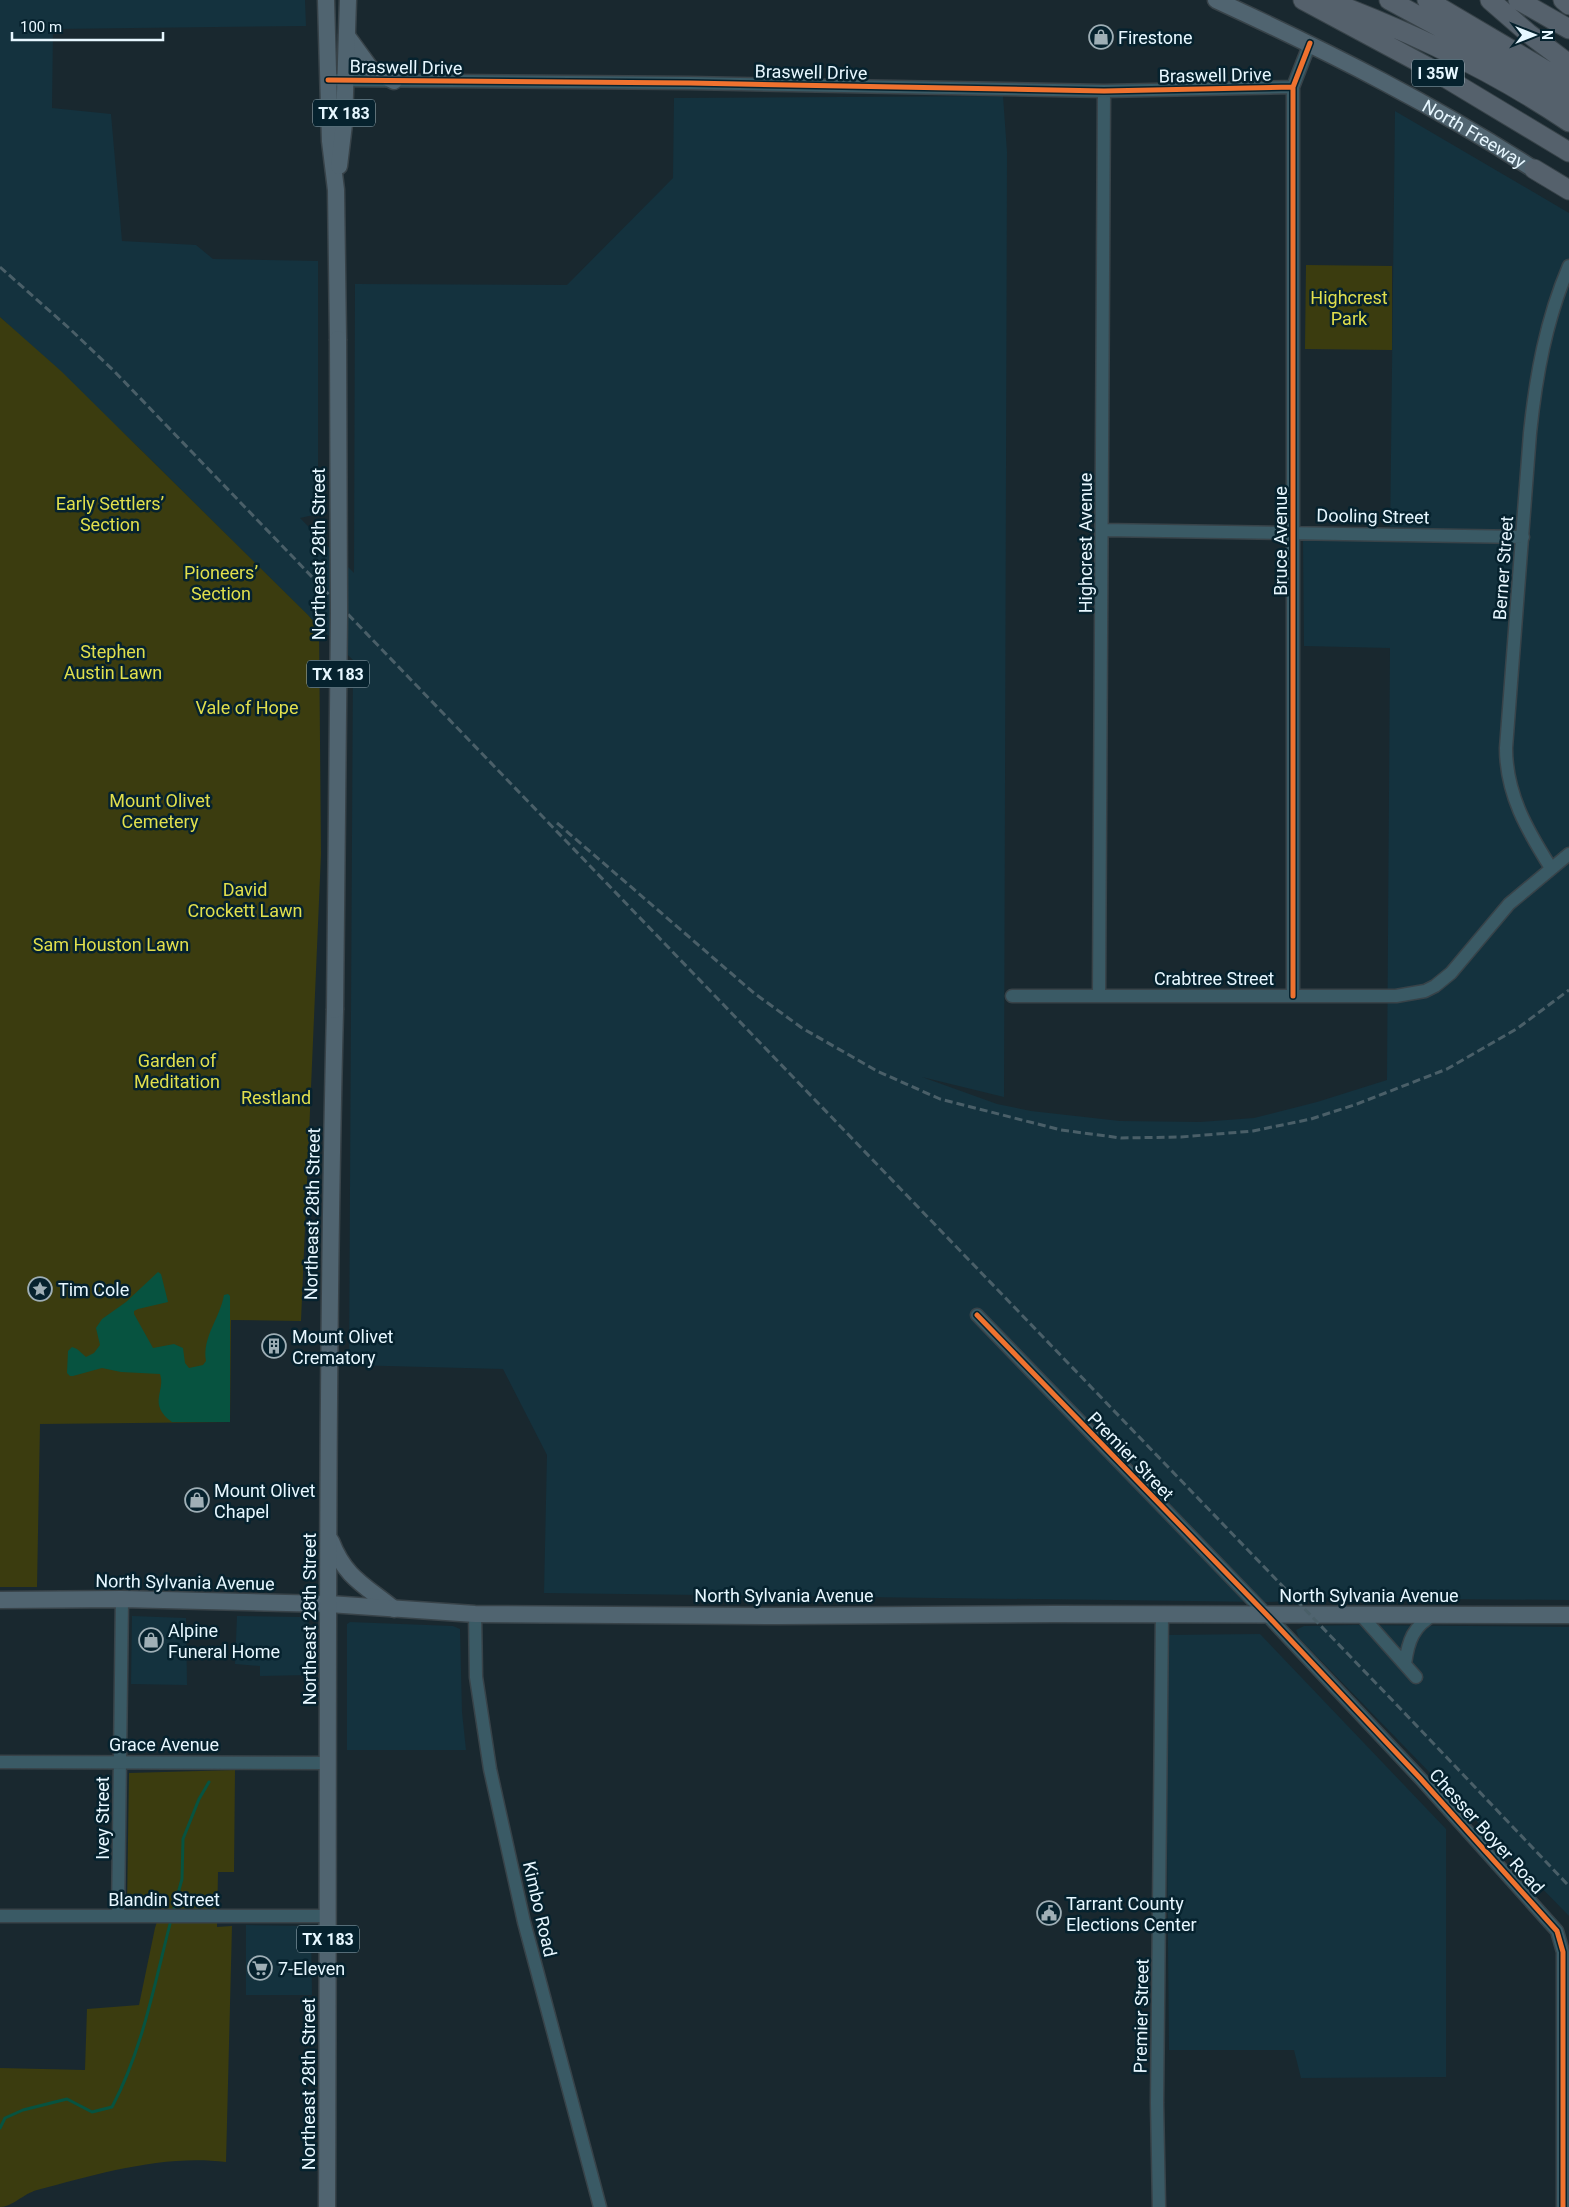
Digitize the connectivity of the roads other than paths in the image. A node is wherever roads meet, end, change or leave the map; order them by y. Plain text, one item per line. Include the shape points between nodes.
1 (326, 0) edge
2 (348, 0) edge
3 (1216, 0) edge
4 (1303, 0) edge
5 (1326, 0) edge
6 (1388, 0) edge
7 (1427, 0) edge
8 (1490, 0) edge
9 (1518, 0) edge
10 (1563, 0) edge
11 (1569, 4) edge
12 (1569, 29) edge
13 (347, 36) junction
14 (1310, 43) junction
15 (1569, 64) edge
16 (328, 80) junction
17 (345, 80) junction
18 (394, 81) junction
19 (1569, 84) edge
20 (1293, 87) junction
21 (1104, 91) junction
22 (1569, 102) edge
23 (1569, 122) edge
24 (1569, 152) edge
25 (1534, 169) joint
26 (336, 190) junction
27 (1569, 191) edge
28 (1569, 266) edge
29 (1103, 530) junction
30 (1294, 532) junction
31 (1523, 537) junction
32 (1569, 854) edge
33 (1551, 868) junction
34 (1012, 996) dead end
35 (1100, 996) junction
36 (1293, 996) junction
37 (976, 1315) dead end
38 (329, 1537) junction
39 (0, 1600) edge
40 (122, 1600) junction
41 (329, 1604) junction
42 (394, 1609) junction
43 (475, 1614) junction
44 (1360, 1614) junction
45 (1435, 1614) junction
46 (1162, 1615) junction
47 (1267, 1615) junction
48 (1569, 1615) edge
49 (1404, 1664) junction
50 (1416, 1677) dead end
51 (120, 1761) junction
52 (0, 1762) edge
53 (329, 1763) junction
54 (0, 1916) edge
55 (118, 1916) junction
56 (328, 1916) junction
57 (327, 2207) edge
58 (600, 2207) edge
59 (1159, 2207) edge
60 (1563, 2207) edge

1 - 16 main road, Northeast 28th Street / TX 183
2 - 13 main road, Northeast 28th Street / TX 183
3 - 14 main road, North Freeway
4 - 24 highway, North Freeway / I 35W via 1426,66
5 - 23 highway via 1449,52
6 - 22 highway
7 - 19 highway
8 - 15 highway
9 - 12 highway
10 - 11 highway
13 - 17 main road, Northeast 28th Street / TX 183
13 - 18 main road via 370,69
14 - 20 street
14 - 25 main road, North Freeway via 1484,136
16 - 17 street, Braswell Drive
16 - 26 main road, Northeast 28th Street / TX 183
17 - 18 street, Braswell Drive
17 - 26 main road, Northeast 28th Street / TX 183 via 344,124
18 - 21 street, Braswell Drive
20 - 21 street, Braswell Drive
20 - 30 street, Bruce Avenue
21 - 29 street, Highcrest Avenue
25 - 27 highway
26 - 38 main road, Northeast 28th Street / TX 183, bridge via 339,613
28 - 31 street, Berner Street via 1548,322 1536,383
29 - 30 street, Dooling Street
29 - 35 street, Highcrest Avenue
30 - 31 street, Dooling Street
30 - 36 street, Bruce Avenue
31 - 33 street, Berner Street via 1506,764 1511,793 1520,815
32 - 33 street, Crabtree Street
33 - 36 street, Crabtree Street via 1509,904 1450,973 1425,991 1396,996
34 - 35 street, Crabtree Street
35 - 36 street, Crabtree Street
37 - 47 street, Premier Street
38 - 41 main road, Northeast 28th Street / TX 183
38 - 42 main road via 343,1566 353,1578
39 - 40 main road, North Sylvania Avenue
40 - 41 main road, North Sylvania Avenue
40 - 51 street, Ivey Street
41 - 42 main road, North Sylvania Avenue
41 - 53 main road, Northeast 28th Street / TX 183
42 - 43 main road, North Sylvania Avenue
43 - 46 main road, North Sylvania Avenue
43 - 58 street, Kimbo Road via 476,1677 490,1769 524,1922
44 - 45 main road, North Sylvania Avenue
44 - 47 main road, North Sylvania Avenue
44 - 49 street
45 - 48 main road, North Sylvania Avenue
45 - 49 street via 1414,1630
46 - 47 main road, North Sylvania Avenue
46 - 59 street, Premier Street via 1157,2096
47 - 60 street, Chesser Boyer Road via 1420,1778 1557,1931 1563,1952
49 - 50 street
51 - 52 street, Grace Avenue
51 - 53 street, Grace Avenue
51 - 55 street, Ivey Street
53 - 56 main road, Northeast 28th Street / TX 183
54 - 55 street, Blandin Street
55 - 56 street, Blandin Street
56 - 57 main road, Northeast 28th Street / TX 183

